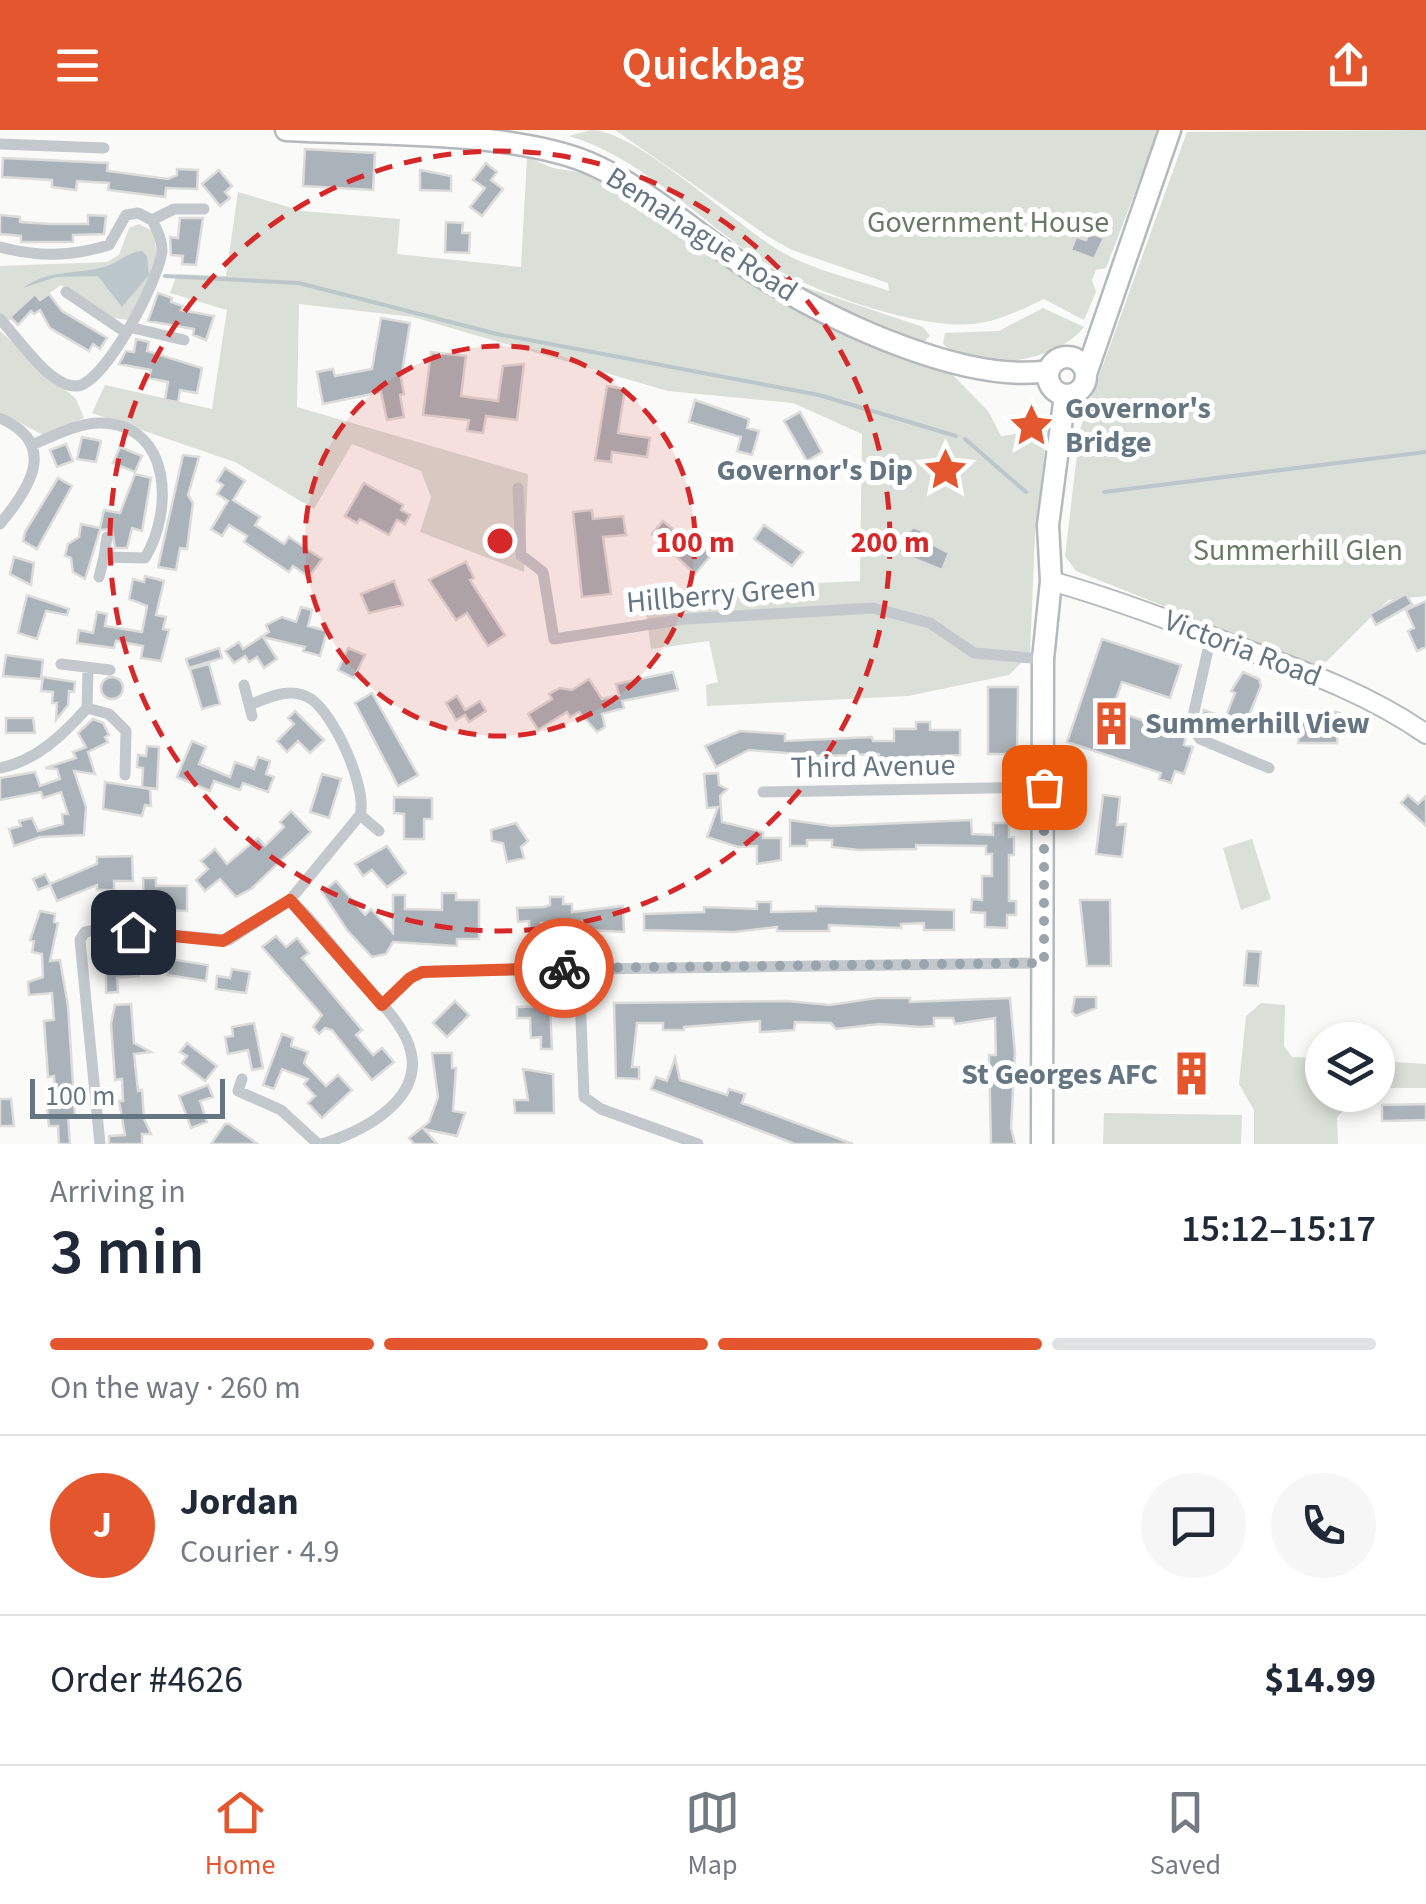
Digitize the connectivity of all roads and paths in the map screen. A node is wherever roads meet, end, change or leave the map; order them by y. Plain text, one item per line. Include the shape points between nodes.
1 (286, 130) edge
2 (1170, 130) edge
3 (0, 144) edge
4 (98, 144) dead end
5 (204, 209) dead end
6 (152, 220) junction
7 (0, 247) edge
8 (1122, 266) junction
9 (66, 292) dead end
10 (0, 319) edge
11 (129, 330) junction
12 (184, 340) dead end
13 (1069, 356) junction
14 (1048, 371) junction
15 (1086, 374) junction
16 (1066, 395) junction
17 (0, 418) edge
18 (32, 444) junction
19 (518, 488) dead end
20 (0, 524) edge
21 (108, 537) dead end
22 (104, 557) junction
23 (100, 577) dead end
24 (1051, 582) junction
25 (1211, 636) junction
26 (1043, 660) junction
27 (61, 664) dead end
28 (88, 669) junction
29 (110, 670) dead end
30 (244, 685) dead end
31 (88, 708) junction
32 (1426, 734) edge
33 (109, 760) dead end
34 (0, 768) edge
35 (1269, 768) dead end
36 (1044, 787) junction
37 (763, 792) dead end
38 (360, 815) junction
39 (378, 831) dead end
40 (290, 900) junction
41 (1044, 963) junction
42 (579, 967) junction
43 (382, 1005) junction
44 (238, 1091) dead end
45 (100, 1144) edge
46 (320, 1144) edge
47 (698, 1144) edge
48 (1042, 1144) edge

1 - 14 highway, Bemahague Road via 506,142 583,160 823,310 983,369
2 - 8 highway
3 - 4 street
5 - 6 street via 174,209
6 - 7 street via 126,215 109,246 77,255 36,256
6 - 11 street via 162,248 158,272
8 - 13 highway via 1092,328
8 - 15 highway
9 - 11 street
10 - 11 street via 68,386 92,382
11 - 12 street
13 - 14 highway
13 - 15 highway
14 - 16 highway via 1051,386
15 - 16 highway via 1078,391
16 - 24 highway via 1048,525
17 - 18 street
18 - 20 street via 33,474
18 - 22 street via 102,423 152,450 163,470 153,545 145,558
19 - 26 street, Hillberry Green via 522,555 543,572 554,639 685,620 873,608 930,622 974,652
21 - 22 street
22 - 23 street
24 - 25 main road, Victoria Road
24 - 26 highway
25 - 32 main road, Victoria Road via 1335,684
25 - 35 street via 1191,725 1200,739
26 - 36 highway
27 - 28 street
28 - 29 street
28 - 31 street
30 - 38 street via 251,711 276,693 309,697 318,706 360,785
31 - 33 street via 109,714 126,731 125,769
31 - 34 street via 36,754
36 - 37 street, Third Avenue
36 - 41 highway
38 - 39 street
38 - 40 street
40 - 43 street
40 - 45 street via 223,941 85,932 80,940
41 - 42 street
41 - 48 highway
42 - 43 street via 422,972
42 - 47 street via 584,1097
43 - 46 street via 408,1042 410,1081 379,1117 350,1136
44 - 46 street via 281,1110

